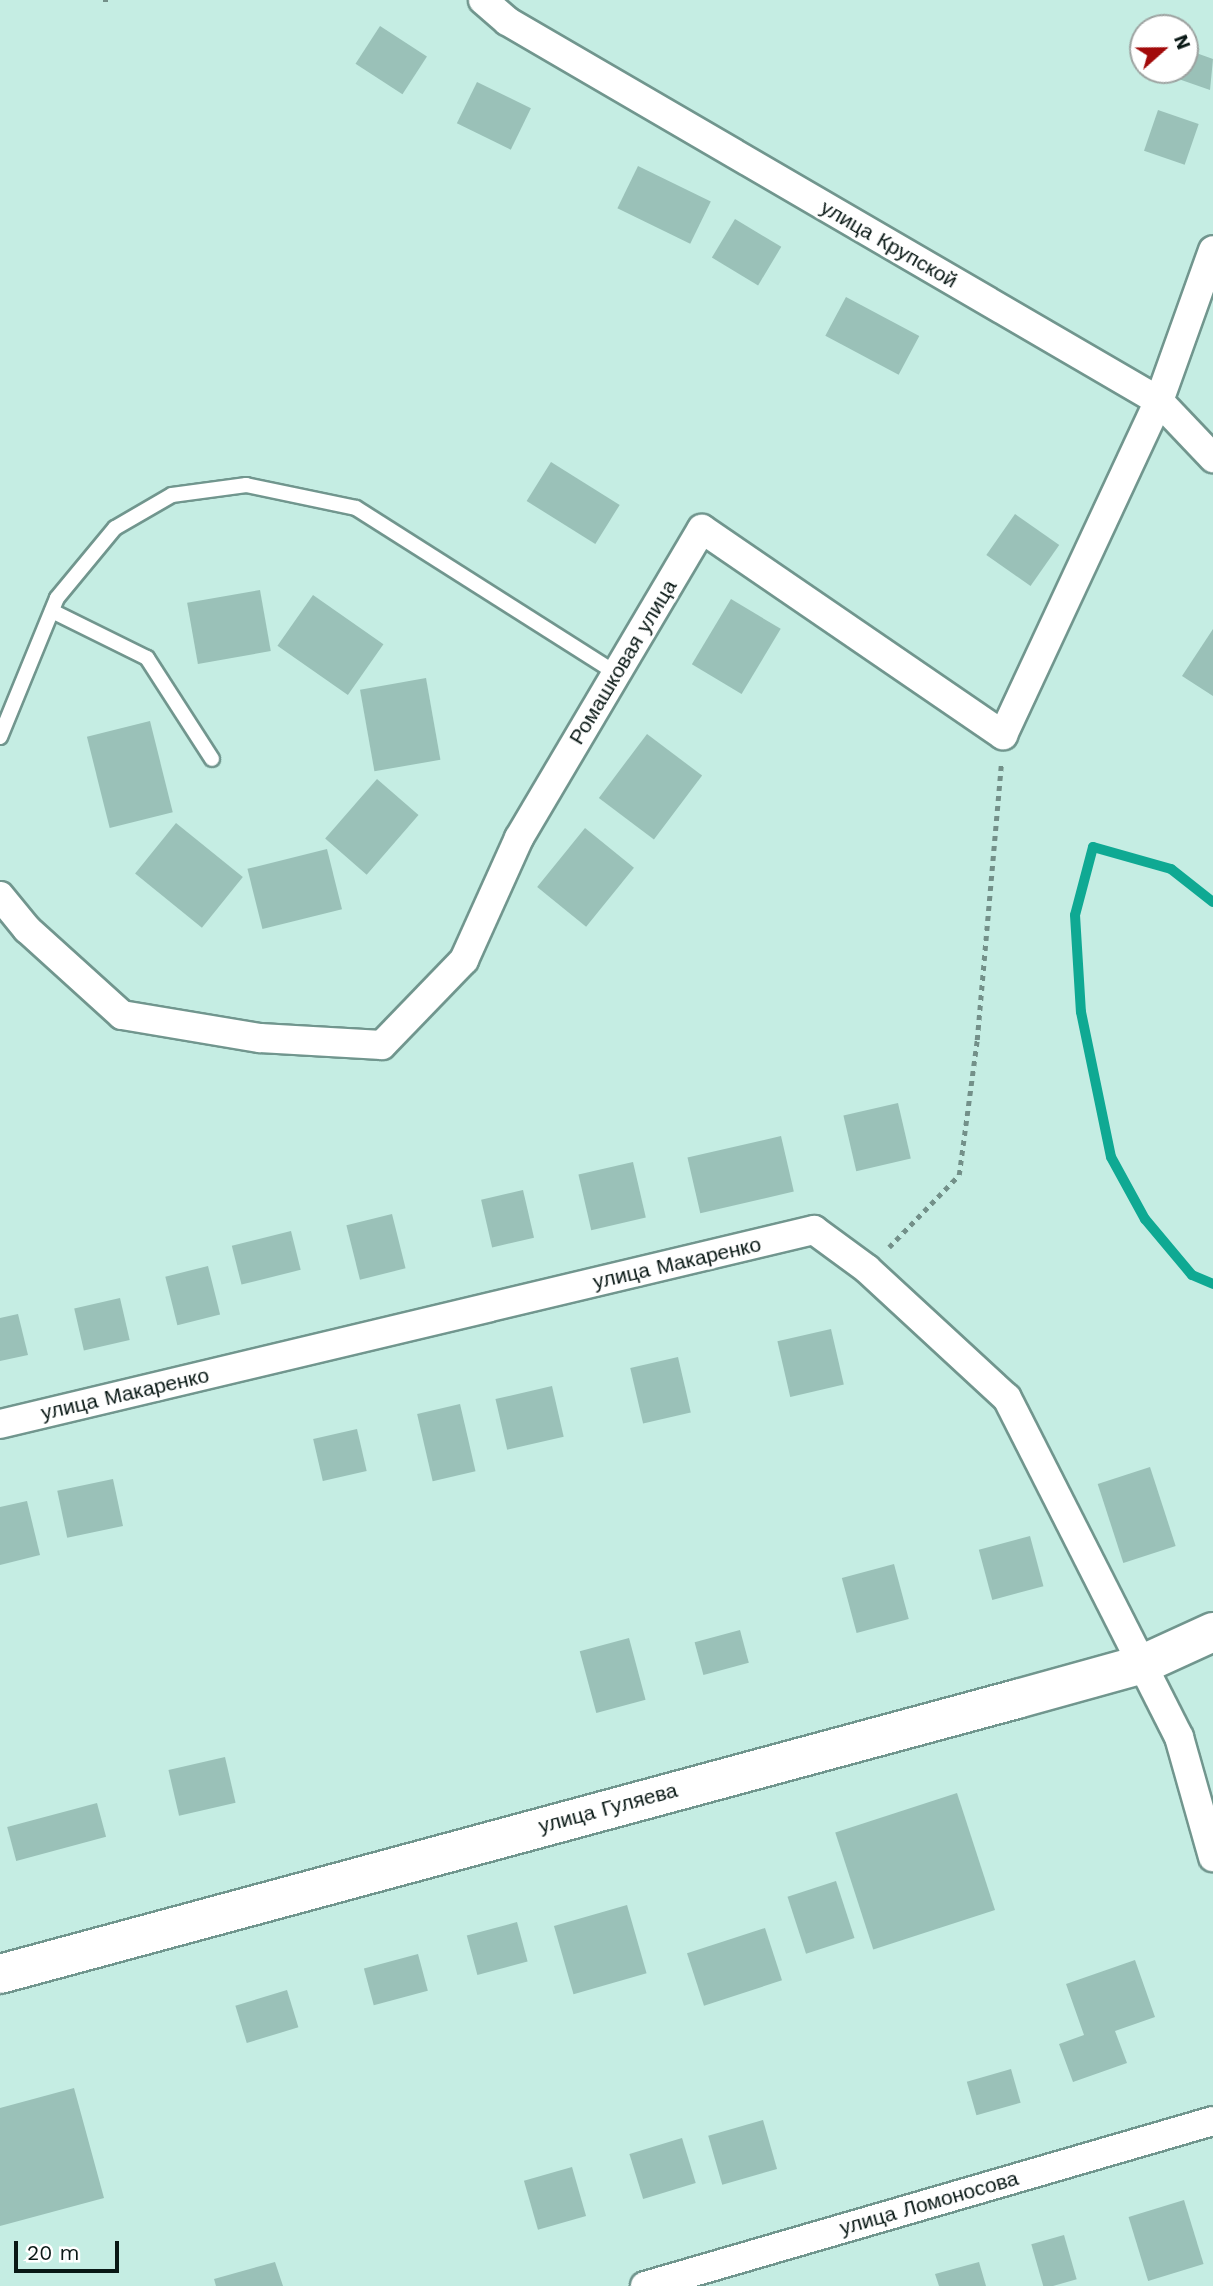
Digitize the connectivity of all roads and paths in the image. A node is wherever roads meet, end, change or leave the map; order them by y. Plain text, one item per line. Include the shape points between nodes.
1 (103, 0) edge
2 (110, 0) edge
3 (483, 0) edge
4 (1213, 250) edge
5 (1159, 401) junction
6 (1213, 458) edge
7 (52, 611) junction
8 (616, 673) junction
9 (1003, 736) junction
10 (0, 737) edge
11 (212, 759) dead end
12 (0, 896) edge
13 (867, 1269) junction
14 (0, 1424) edge
15 (1213, 1632) edge
16 (1143, 1664) junction
17 (1213, 1857) edge
18 (0, 1974) edge
19 (1213, 2120) edge
20 (645, 2286) edge

1 - 2 path
3 - 5 street, улица Крупской via 507,21
4 - 5 street
5 - 6 street, улица Крупской
5 - 9 street
7 - 8 lane via 115,528 172,495 246,485 356,508
7 - 10 lane
7 - 11 lane via 147,658
8 - 9 street, Ромашковая улица via 702,529
8 - 12 street, Ромашковая улица via 519,838 464,960 382,1045 260,1038 122,1015 27,929
9 - 13 path via 977,1040 959,1175
13 - 14 street, улица Макаренко via 814,1230
13 - 16 street, улица Макаренко via 1007,1398
15 - 16 main road, улица Гуляева
16 - 17 street, улица Макаренко via 1179,1737
16 - 18 main road, улица Гуляева
19 - 20 street, улица Ломоносова

